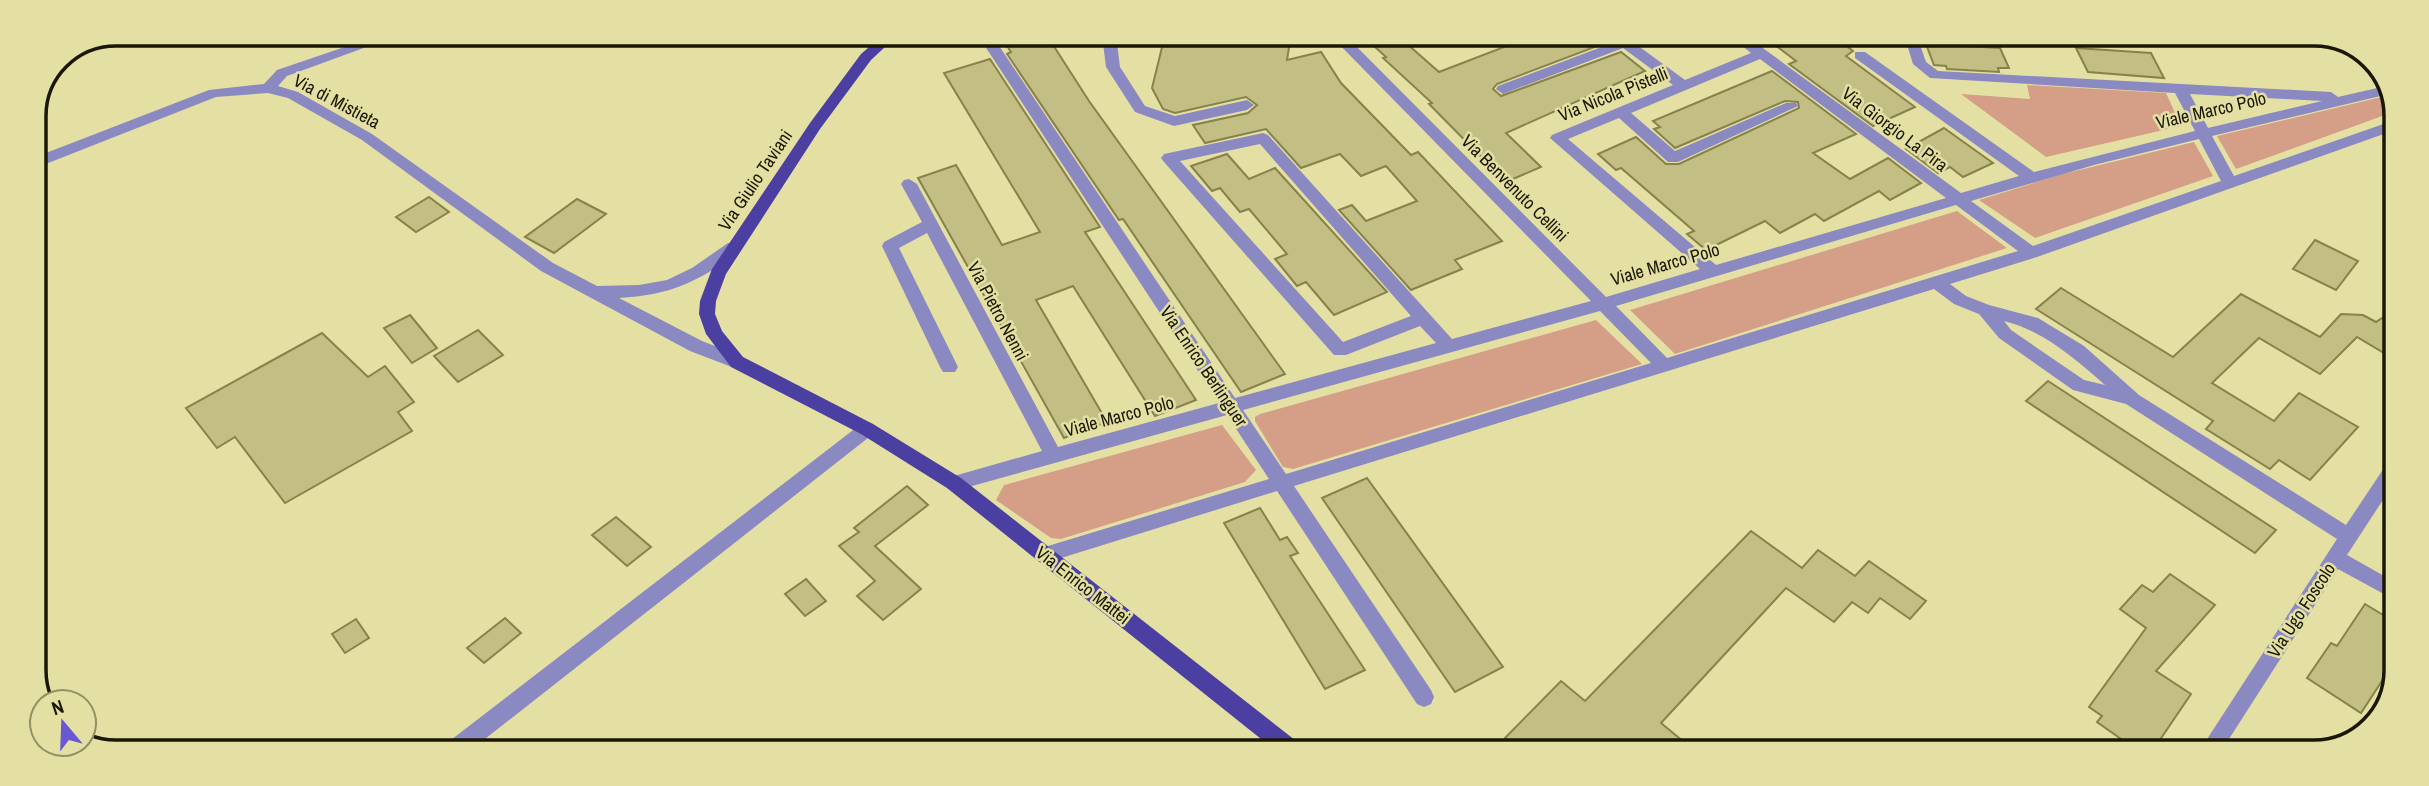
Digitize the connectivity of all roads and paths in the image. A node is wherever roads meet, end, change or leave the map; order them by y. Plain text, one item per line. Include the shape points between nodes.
1 (360, 46) edge
2 (878, 46) edge
3 (992, 46) edge
4 (1110, 46) edge
5 (1348, 46) edge
6 (1617, 46) edge
7 (1629, 46) edge
8 (1750, 46) edge
9 (1914, 46) edge
10 (1761, 54) junction
11 (1860, 55) dead end
12 (1683, 86) junction
13 (2179, 87) junction
14 (268, 88) junction
15 (1503, 89) dead end
16 (2379, 92) edge
17 (2348, 98) junction
18 (1247, 105) dead end
19 (1791, 106) dead end
20 (1621, 112) junction
21 (2383, 129) edge
22 (2202, 133) junction
23 (46, 159) edge
24 (2031, 177) junction
25 (909, 184) dead end
26 (2230, 184) junction
27 (1957, 200) junction
28 (931, 224) junction
29 (734, 247) junction
30 (2031, 253) junction
31 (1714, 272) junction
32 (1937, 282) junction
33 (591, 292) junction
34 (1602, 304) junction
35 (1986, 310) junction
36 (1423, 318) junction
37 (1449, 347) junction
38 (737, 362) junction
39 (950, 367) dead end
40 (1665, 367) junction
41 (2133, 400) junction
42 (1230, 407) junction
43 (867, 429) junction
44 (1054, 456) junction
45 (954, 483) junction
46 (1283, 483) junction
47 (2384, 484) edge
48 (2349, 537) junction
49 (1045, 555) junction
50 (2335, 558) junction
51 (2384, 586) edge
52 (1424, 697) dead end
53 (468, 740) edge
54 (1278, 740) edge
55 (2216, 740) edge

1 - 14 street via 282,73
2 - 29 main road, Via Giulio Taviani via 815,126
3 - 42 street, Via Enrico Berlinguer
4 - 18 street via 1113,67 1140,109 1174,121
5 - 34 street, Via Benvenuto Cellini
6 - 15 street
7 - 12 street
8 - 10 street, Via Giorgio La Pira
9 - 13 street via 1920,64 1935,75
10 - 12 street, Via Nicola Pistelli
10 - 27 street, Via Giorgio La Pira
11 - 24 street
12 - 20 street, Via Nicola Pistelli
13 - 17 street
13 - 22 street
14 - 23 street, Via di Mistieta via 214,93
14 - 33 street, Via di Mistieta via 293,96 367,137 547,267
16 - 17 street, Viale Marco Polo
17 - 22 street, Viale Marco Polo
19 - 20 street via 1673,158
20 - 31 street, Via Nicola Pistelli via 1557,138
21 - 26 street
22 - 24 street, Viale Marco Polo
22 - 26 street
24 - 27 street, Viale Marco Polo
25 - 28 street, Via Pietro Nenni
26 - 30 street
27 - 30 street, Via Giorgio La Pira
27 - 31 street, Viale Marco Polo
28 - 39 street via 890,246
28 - 44 street, Via Pietro Nenni
29 - 33 street via 672,286
29 - 38 main road, Via Giulio Taviani via 711,287 707,313 714,334
30 - 32 street
31 - 34 street, Viale Marco Polo
32 - 35 street via 1960,300
32 - 40 street
33 - 38 street, Via di Mistieta
34 - 37 street, Viale Marco Polo
34 - 40 street, Via Benvenuto Cellini
35 - 41 street via 2032,322 2078,351
35 - 41 street via 2005,334 2079,385
36 - 36 street via 1263,138 1169,158 1340,350
36 - 37 street
37 - 42 street, Viale Marco Polo
38 - 43 main road, Via Enrico Mattei
40 - 46 street
41 - 48 street
42 - 44 street, Viale Marco Polo
42 - 46 street, Via Enrico Berlinguer
43 - 45 main road, Via Enrico Mattei
43 - 53 street
44 - 45 street, Viale Marco Polo
45 - 49 main road, Via Enrico Mattei
46 - 49 street
46 - 52 street, Via Enrico Berlinguer
47 - 48 street, Via Ugo Foscolo
48 - 50 street, Via Ugo Foscolo
49 - 54 main road, Via Enrico Mattei
50 - 51 street
50 - 55 street, Via Ugo Foscolo

